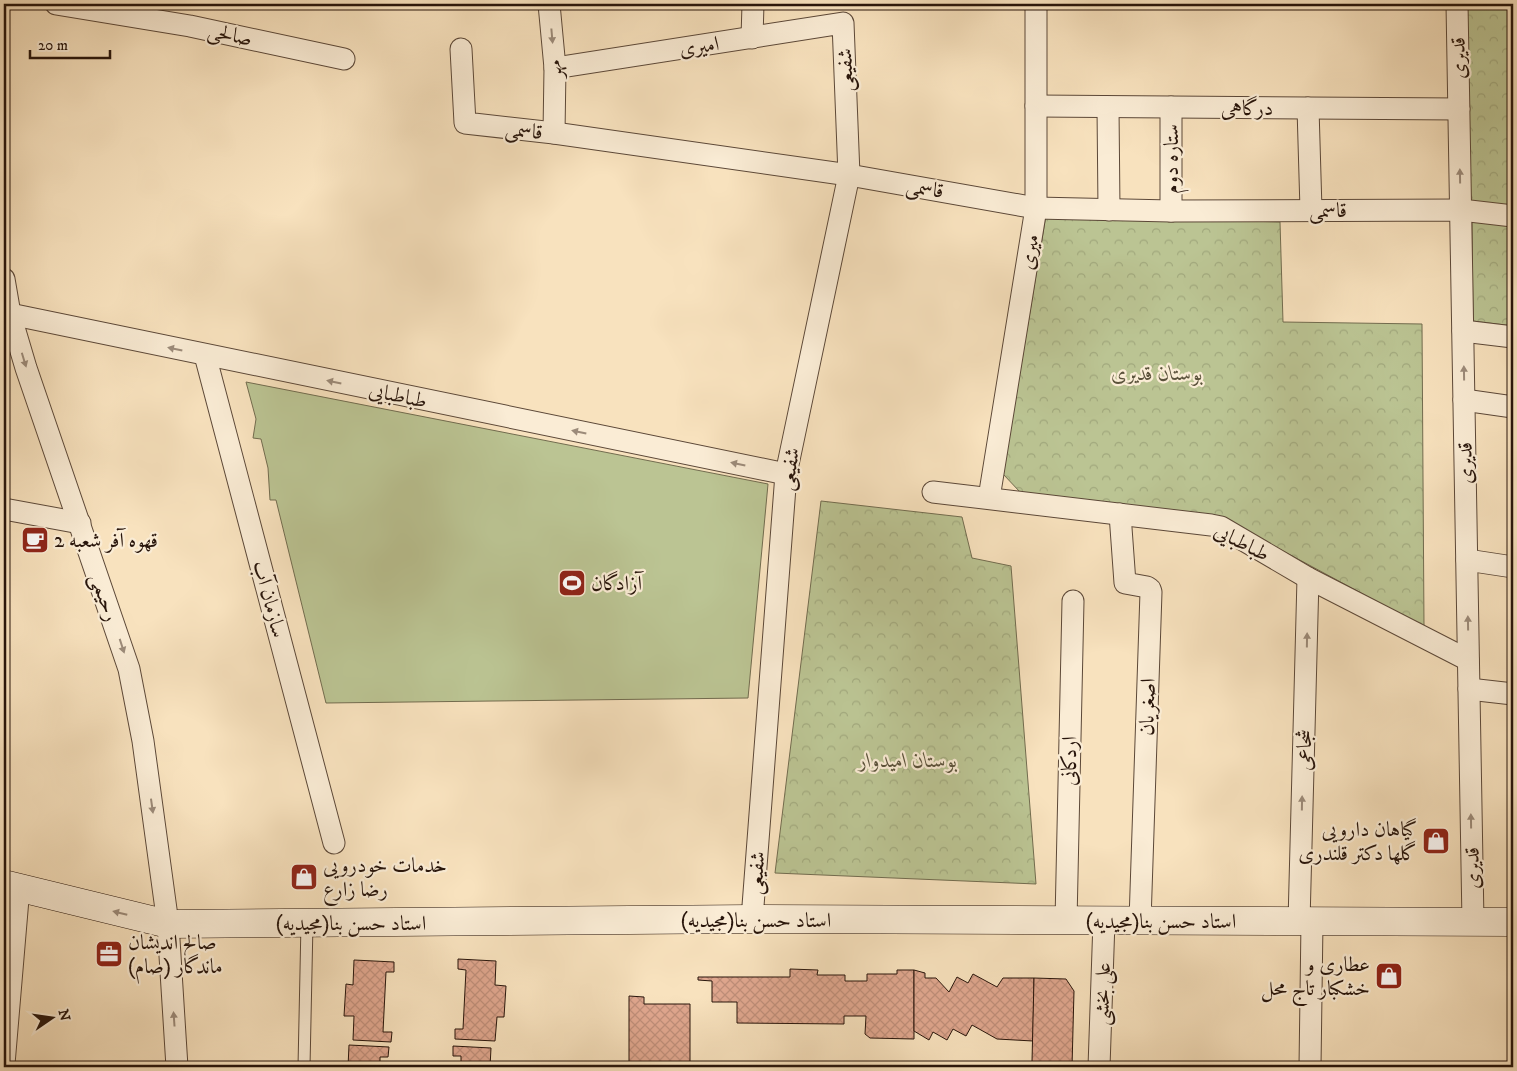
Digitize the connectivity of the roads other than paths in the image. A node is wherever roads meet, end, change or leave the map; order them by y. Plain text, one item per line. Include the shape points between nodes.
1 (56, 4) edge
2 (549, 4) edge
3 (753, 4) edge
4 (1036, 4) edge
5 (1457, 4) edge
6 (844, 24) joint
7 (752, 38) junction
8 (461, 49) dead end
9 (344, 59) dead end
10 (555, 68) junction
11 (1036, 106) junction
12 (1108, 107) junction
13 (1171, 107) junction
14 (1308, 108) junction
15 (1459, 109) junction
16 (554, 133) junction
17 (849, 175) junction
18 (1036, 208) junction
19 (1109, 210) junction
20 (1171, 210) junction
21 (1311, 210) junction
22 (1461, 210) junction
23 (1513, 216) edge
24 (4, 279) edge
25 (10, 314) junction
26 (1463, 331) junction
27 (1513, 337) edge
28 (205, 355) junction
29 (1464, 400) junction
30 (1513, 407) edge
31 (786, 474) junction
32 (932, 492) dead end
33 (989, 498) junction
34 (4, 509) edge
35 (1120, 514) junction
36 (80, 523) junction
37 (1467, 560) junction
38 (1513, 567) edge
39 (1308, 578) junction
40 (1073, 601) dead end
41 (1468, 660) junction
42 (1469, 689) junction
43 (1513, 694) edge
44 (334, 843) dead end
45 (11, 886) edge
46 (752, 920) junction
47 (1066, 921) junction
48 (1104, 921) junction
49 (1140, 921) junction
50 (1306, 922) junction
51 (1473, 922) junction
52 (1513, 922) edge
53 (307, 923) junction
54 (168, 924) junction
55 (6, 1021) edge
56 (4, 1064) edge
57 (177, 1067) edge
58 (304, 1067) edge
59 (1100, 1067) edge
60 (1310, 1067) edge

1 - 9 street, صالحی via 190,26
2 -> 10 street, مهر
3 - 7 street
4 - 11 street, میری
5 - 15 street, قدیری
6 - 7 street, امیری
6 - 17 street, شفیعی
7 - 10 street, امیری
8 - 16 street, قاسمی via 466,123
10 - 16 street, مهر
11 - 12 street, درگاهی
11 - 18 street, میری
12 - 13 street, درگاهی
12 - 19 street
13 - 14 street, درگاهی
13 - 20 street, ستاره دوم
14 - 15 street, درگاهی
14 - 21 street
22 -> 15 street, قدیری
16 - 17 street, قاسمی
17 - 18 street, قاسمی
17 - 31 street, شفیعی
18 - 19 street, قاسمی
18 - 33 street, میری
19 - 20 street, قاسمی
20 - 21 street, قاسمی
21 - 22 street, قاسمی
22 - 23 street, قاسمی
22 - 26 street, قدیری
24 - 25 street, رحیمی
28 -> 25 street, طباطبایی
25 -> 36 street, رحیمی
26 - 27 street
29 -> 26 street, قدیری
31 -> 28 street, طباطبایی
28 - 44 street, سازمان آب
29 - 30 street
29 - 37 street, قدیری
31 - 46 street, شفیعی
32 - 33 street, طباطبایی
33 - 35 street, طباطبایی
34 - 36 street
35 - 39 street, طباطبایی via 1221,528
35 - 49 street, اصغریان via 1125,583 1150,588 1151,592
36 -> 54 street, رحیمی via 129,669 143,741
37 - 38 street
41 -> 37 street, قدیری
39 - 41 street, طباطبایی
50 -> 39 street, شجاعی
40 - 47 street, اردکانی
41 - 42 street, قدیری
42 - 43 street
51 -> 42 street, قدیری
54 -> 45 main road, استاد حسن بنا(مجیدیه)
45 - 55 street
46 - 47 main road, استاد حسن بنا(مجیدیه)
46 - 53 main road, استاد حسن بنا(مجیدیه)
47 - 48 main road, استاد حسن بنا(مجیدیه)
48 - 49 main road, استاد حسن بنا(مجیدیه)
48 - 59 street, علی بخشی
49 - 50 main road, استاد حسن بنا(مجیدیه)
50 - 51 main road, استاد حسن بنا(مجیدیه)
50 - 60 street, شجاعی
51 - 52 main road, استاد حسن بنا(مجیدیه)
53 - 54 main road, استاد حسن بنا(مجیدیه)
53 - 58 lane
57 -> 54 street, رحیمی
55 - 56 street

